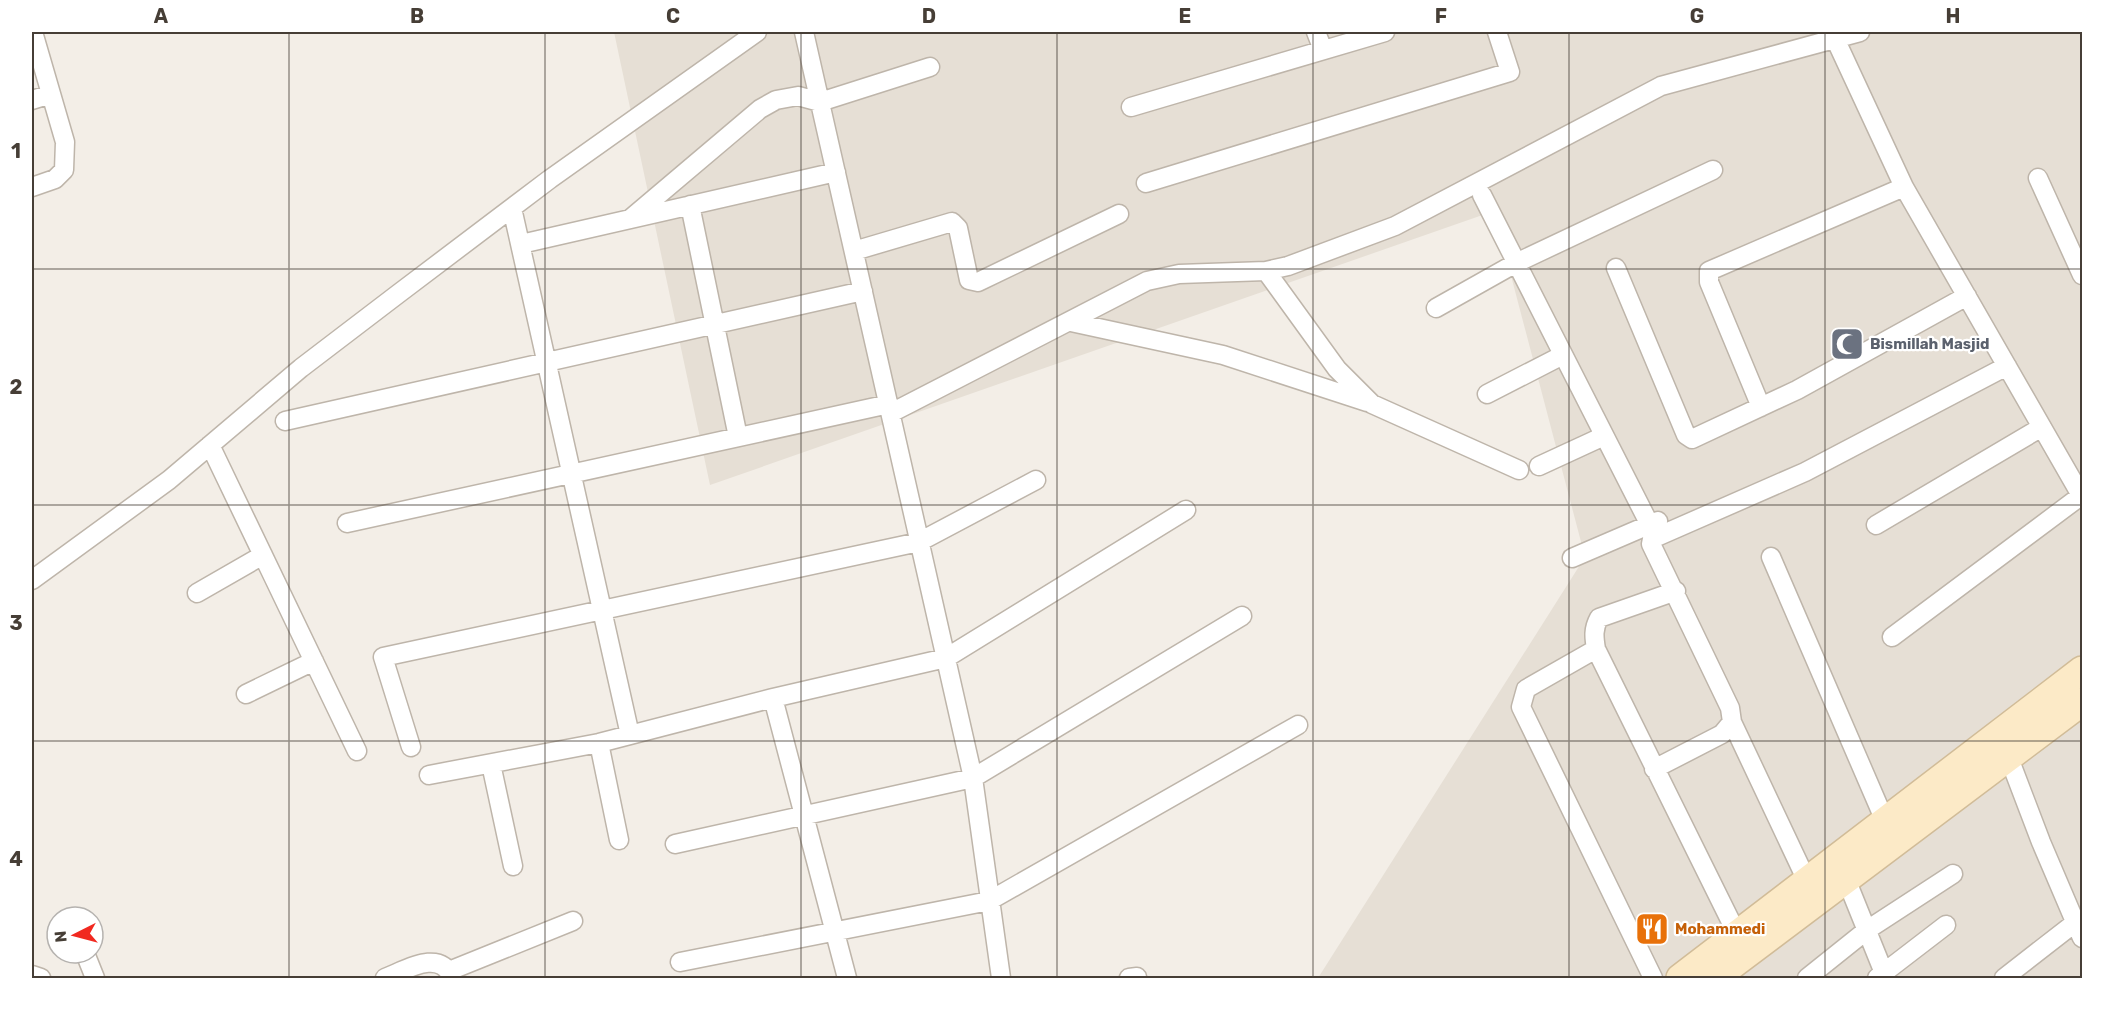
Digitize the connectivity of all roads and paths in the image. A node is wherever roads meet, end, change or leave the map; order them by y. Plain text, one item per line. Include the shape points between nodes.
1 (33, 32) edge
2 (757, 32) edge
3 (804, 32) edge
4 (1316, 32) edge
5 (1385, 32) edge
6 (1497, 32) edge
7 (1860, 32) edge
8 (1833, 35) edge
9 (1323, 50) junction
10 (930, 67) dead end
11 (51, 94) junction
12 (32, 100) edge
13 (820, 102) junction
14 (1131, 107) dead end
15 (1713, 170) dead end
16 (836, 172) junction
17 (2038, 178) dead end
18 (1146, 183) dead end
19 (32, 187) edge
20 (1904, 187) junction
21 (1482, 195) dead end
22 (690, 205) junction
23 (512, 208) junction
24 (1119, 214) dead end
25 (630, 219) junction
26 (521, 244) junction
27 (854, 251) junction
28 (1516, 262) junction
29 (1616, 268) dead end
30 (1266, 271) junction
31 (2082, 275) edge
32 (863, 291) junction
33 (1967, 296) junction
34 (1436, 308) dead end
35 (1071, 322) junction
36 (715, 325) junction
37 (1563, 355) junction
38 (548, 364) junction
39 (2007, 366) junction
40 (1487, 394) dead end
41 (1372, 404) junction
42 (1761, 407) junction
43 (890, 409) junction
44 (285, 421) dead end
45 (2042, 427) junction
46 (1604, 436) junction
47 (738, 437) junction
48 (210, 445) junction
49 (1539, 466) dead end
50 (1519, 470) dead end
51 (573, 473) junction
52 (1036, 480) dead end
53 (2082, 496) edge
54 (1186, 510) dead end
55 (1677, 513) dead end
56 (347, 523) dead end
57 (1876, 525) dead end
58 (1652, 530) junction
59 (919, 542) junction
60 (263, 555) junction
61 (1771, 557) dead end
62 (1572, 558) dead end
63 (32, 580) edge
64 (1676, 591) junction
65 (197, 593) dead end
66 (603, 608) junction
67 (1242, 616) dead end
68 (1892, 637) dead end
69 (1596, 650) junction
70 (946, 658) junction
71 (314, 661) junction
72 (2082, 670) edge
73 (246, 694) dead end
74 (773, 698) junction
75 (2082, 702) edge
76 (1732, 722) junction
77 (1298, 725) dead end
78 (630, 735) junction
79 (599, 743) junction
80 (411, 747) dead end
81 (357, 751) dead end
82 (2010, 758) junction
83 (491, 764) junction
84 (1654, 769) junction
85 (429, 776) dead end
86 (973, 778) junction
87 (804, 814) junction
88 (1885, 821) junction
89 (620, 840) dead end
90 (675, 844) dead end
91 (513, 866) dead end
92 (1953, 874) dead end
93 (1846, 879) junction
94 (1807, 881) junction
95 (989, 901) junction
96 (573, 921) dead end
97 (1946, 925) dead end
98 (1866, 930) junction
99 (2079, 930) edge
100 (835, 932) junction
101 (1737, 934) junction
102 (680, 962) dead end
103 (32, 975) edge
104 (451, 975) edge
105 (1882, 977) edge
106 (41, 978) edge
107 (385, 978) edge
108 (847, 978) edge
109 (1001, 978) edge
110 (1653, 978) edge
111 (1680, 978) edge
112 (1715, 978) edge
113 (1807, 978) edge
114 (2004, 978) edge

1 - 11 street
2 - 23 street
3 - 13 street
4 - 9 street
5 - 9 street
6 - 18 street via 1510,72
7 - 8 street
8 - 20 street
8 - 30 street via 1661,86 1395,226
9 - 14 street
10 - 13 street
11 - 12 street
11 - 19 street via 64,142 64,170 55,179
13 - 16 street
13 - 25 street via 798,96 776,100 760,109
15 - 28 street
16 - 22 street
16 - 27 street
17 - 31 street
20 - 33 street
20 - 42 street via 1709,271 1709,282
21 - 28 street
22 - 25 street
22 - 36 street
23 - 26 street
23 - 48 street via 302,368
24 - 27 street via 978,282 969,280 958,228 952,222
25 - 26 street
26 - 38 street
27 - 32 street
28 - 34 street
28 - 37 street
29 - 42 street via 1686,435 1692,438
30 - 35 street via 1179,274 1147,281
30 - 41 street via 1337,369
32 - 36 street
32 - 43 street
33 - 39 street
33 - 42 street
35 - 41 street via 1223,356
35 - 43 street
36 - 38 street
36 - 47 street
37 - 40 street
37 - 46 street
38 - 44 street
38 - 51 street
39 - 45 street
39 - 58 street via 1805,472
41 - 50 street
43 - 47 street
43 - 59 street
45 - 53 street
45 - 57 street
46 - 49 street
46 - 58 street
47 - 51 street
48 - 60 street
48 - 63 street via 169,480
51 - 56 street
51 - 66 street
52 - 59 street
53 - 68 street
54 - 70 street
55 - 58 street
58 - 62 street
58 - 64 street via 1651,544
59 - 66 street
59 - 70 street
60 - 65 street
60 - 71 street
61 - 88 street
64 - 69 street via 1599,618 1594,626
64 - 76 street via 1730,708
66 - 78 street
66 - 80 street via 383,657
67 - 86 street
69 - 84 street
69 - 110 street via 1526,689 1521,707
70 - 74 street
70 - 86 street
71 - 73 street
71 - 81 street
72 - 88 street
74 - 78 street
74 - 87 street
75 - 82 street
76 - 84 street via 1722,734
76 - 94 street
77 - 95 street
78 - 79 street
79 - 83 street
79 - 89 street
82 - 93 street
82 - 99 street
83 - 85 street
83 - 91 street
84 - 101 street
86 - 87 street
86 - 95 street
87 - 90 street
87 - 100 street
88 - 94 street
92 - 98 street
93 - 98 street
93 - 112 street
94 - 101 street
95 - 100 street
95 - 109 street
96 - 104 street
97 - 105 street
98 - 105 street
98 - 113 street
99 - 114 street
100 - 102 street
100 - 108 street
101 - 111 street
103 - 106 street
104 - 107 street via 440,964 422,963

